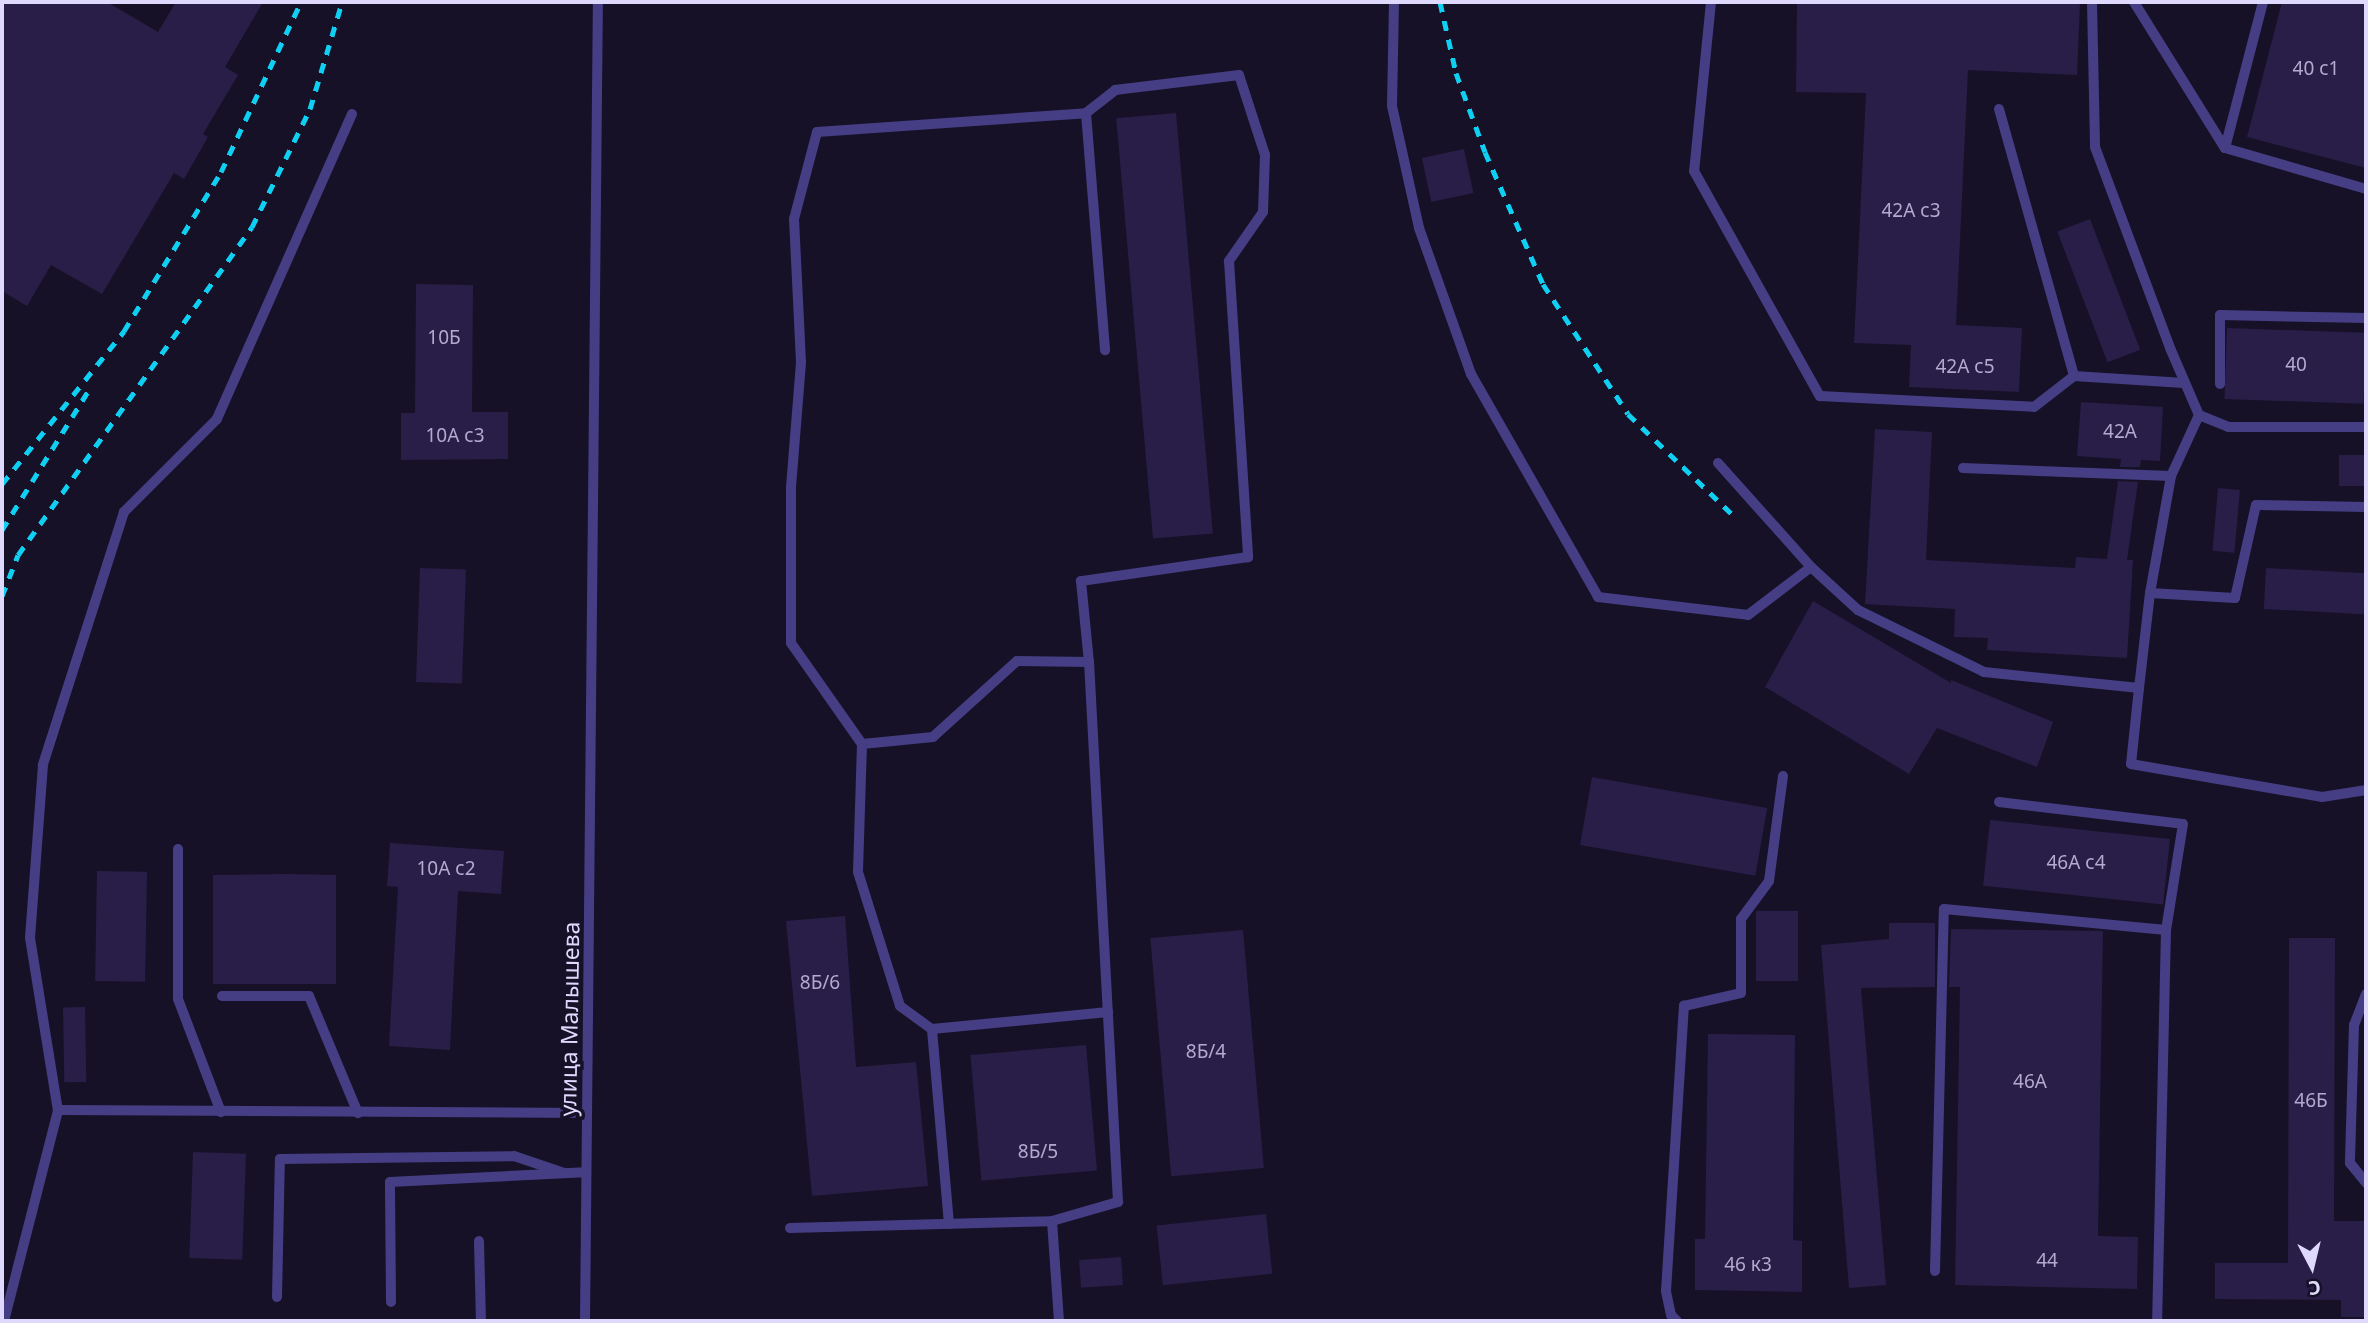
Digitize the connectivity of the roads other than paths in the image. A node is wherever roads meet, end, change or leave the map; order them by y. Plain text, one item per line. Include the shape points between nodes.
1 (598, 2) edge
2 (1394, 2) edge
3 (1711, 2) edge
4 (2092, 2) edge
5 (2134, 2) edge
6 (2263, 2) edge
7 (1999, 109) dead end
8 (1086, 113) junction
9 (352, 114) dead end
10 (2225, 148) junction
11 (2366, 189) edge
12 (2366, 318) edge
13 (1105, 350) dead end
14 (2074, 376) junction
15 (2184, 383) junction
16 (2220, 384) dead end
17 (2199, 415) junction
18 (2366, 428) edge
19 (1718, 463) dead end
20 (1964, 468) dead end
21 (2171, 476) junction
22 (2366, 507) edge
23 (1811, 567) junction
24 (2150, 593) junction
25 (1089, 662) junction
26 (2139, 688) junction
27 (862, 744) junction
28 (1783, 776) dead end
29 (2366, 790) edge
30 (1999, 802) dead end
31 (178, 849) dead end
32 (2166, 930) junction
33 (2366, 994) edge
34 (222, 996) dead end
35 (1108, 1012) junction
36 (932, 1029) junction
37 (58, 1110) junction
38 (221, 1112) junction
39 (358, 1113) junction
40 (587, 1113) junction
41 (585, 1172) junction
42 (564, 1173) junction
43 (2366, 1183) edge
44 (1052, 1221) junction
45 (949, 1224) junction
46 (790, 1228) dead end
47 (479, 1241) dead end
48 (1935, 1272) dead end
49 (277, 1297) dead end
50 (391, 1302) dead end
51 (4, 1321) edge
52 (481, 1321) edge
53 (585, 1321) edge
54 (1059, 1321) edge
55 (1677, 1321) edge
56 (2157, 1321) edge

1 - 40 lane, улица Малышева
2 - 23 lane via 1392,106 1419,228 1471,374 1598,597 1748,615
3 - 14 lane via 1693,171 1820,396 2034,407
4 - 15 lane via 2095,147
5 - 10 lane
6 - 10 lane
7 - 14 lane
8 - 13 lane
8 - 25 lane via 1115,90 1239,75 1265,155 1263,212 1229,261 1248,557 1081,581
8 - 27 lane via 817,132 794,219 801,362 791,487 791,643
9 - 37 lane via 217,419 124,512 43,765 30,938
10 - 11 lane
12 - 16 lane via 2220,315
14 - 15 lane
15 - 17 lane
17 - 18 lane via 2228,427
17 - 21 lane
19 - 23 lane
20 - 21 lane
21 - 24 lane
22 - 24 lane via 2256,505 2235,598
23 - 26 lane via 1858,610 1984,672
24 - 26 lane
25 - 27 lane via 1017,661 933,737
25 - 35 lane
26 - 29 lane via 2131,764 2322,797
27 - 36 lane via 858,872 900,1006
28 - 55 lane via 1769,881 1741,919 1741,993 1684,1006 1667,1291 1671,1315
30 - 32 lane via 2183,824
31 - 38 lane via 178,999
32 - 48 lane via 1944,909
32 - 56 lane
33 - 43 lane via 2354,1025 2350,1163
34 - 39 lane via 309,996
35 - 36 lane
35 - 44 lane via 1118,1202
36 - 45 lane
37 - 38 lane
37 - 51 lane
38 - 39 lane
39 - 40 lane
40 - 41 lane, улица Малышева
41 - 42 lane
41 - 53 lane, улица Малышева
42 - 49 lane via 514,1156 280,1159
42 - 50 lane via 390,1182
44 - 45 lane
44 - 54 lane
45 - 46 lane
47 - 52 lane

